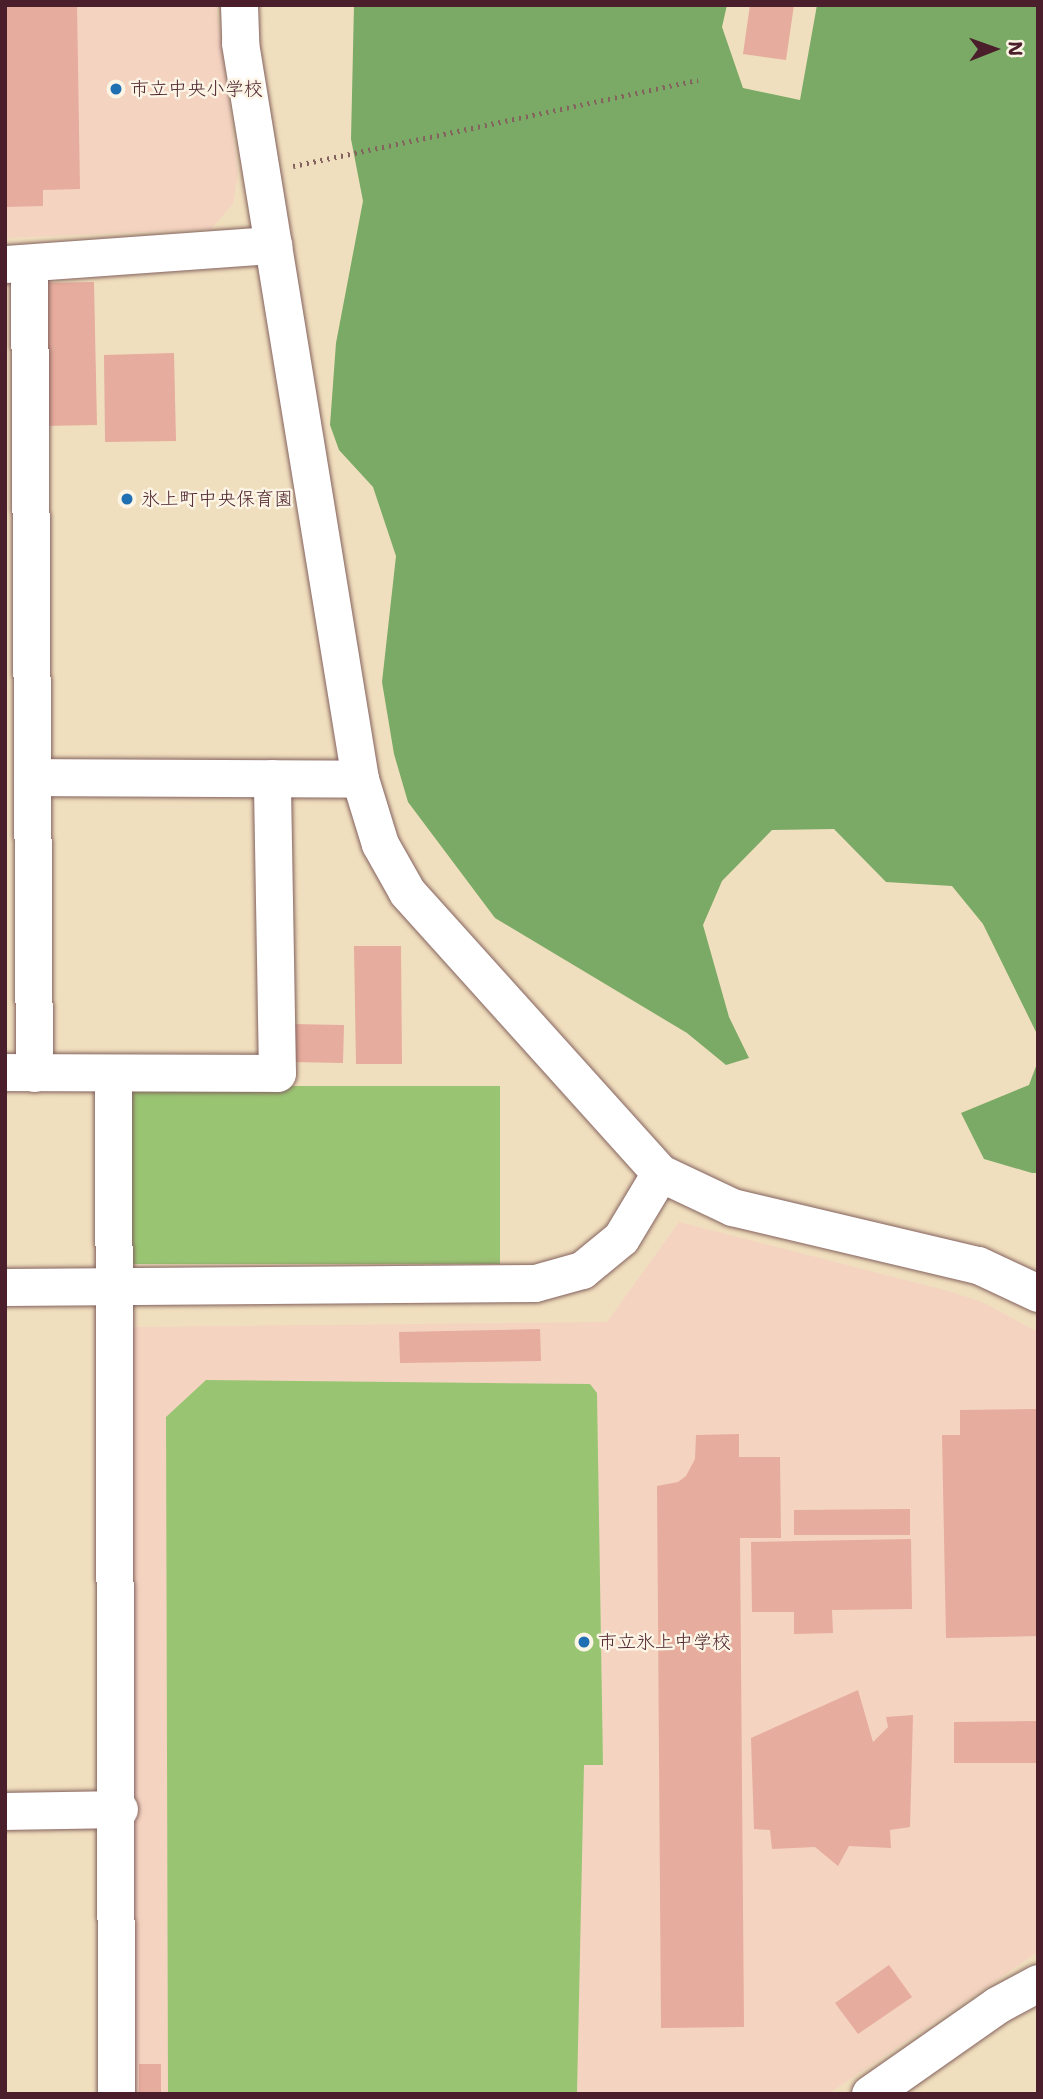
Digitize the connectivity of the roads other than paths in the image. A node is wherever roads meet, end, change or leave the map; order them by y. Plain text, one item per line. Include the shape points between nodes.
1 (239, 5) edge
2 (274, 245) junction
3 (17, 264) edge
4 (32, 777) junction
5 (272, 778) junction
6 (360, 779) junction
7 (20, 1073) edge
8 (113, 1073) junction
9 (660, 1173) junction
10 (5, 1287) edge
11 (116, 1287) junction
12 (1038, 1293) edge
13 (119, 1810) junction
14 (5, 1811) edge
15 (1038, 1983) edge
16 (116, 2094) edge
17 (870, 2094) edge

1 - 2 street via 240,43
2 - 3 street
2 - 6 street
3 - 4 street
4 - 5 street
4 - 7 street
5 - 6 street
5 - 8 street via 277,1073
6 - 9 street via 380,844 407,892
7 - 8 street
8 - 11 street
9 - 11 street via 621,1238 582,1270 535,1283
9 - 12 street via 732,1207 978,1265
10 - 11 street
11 - 13 street via 111,1422
13 - 14 street
13 - 16 street
15 - 17 street via 997,2005

